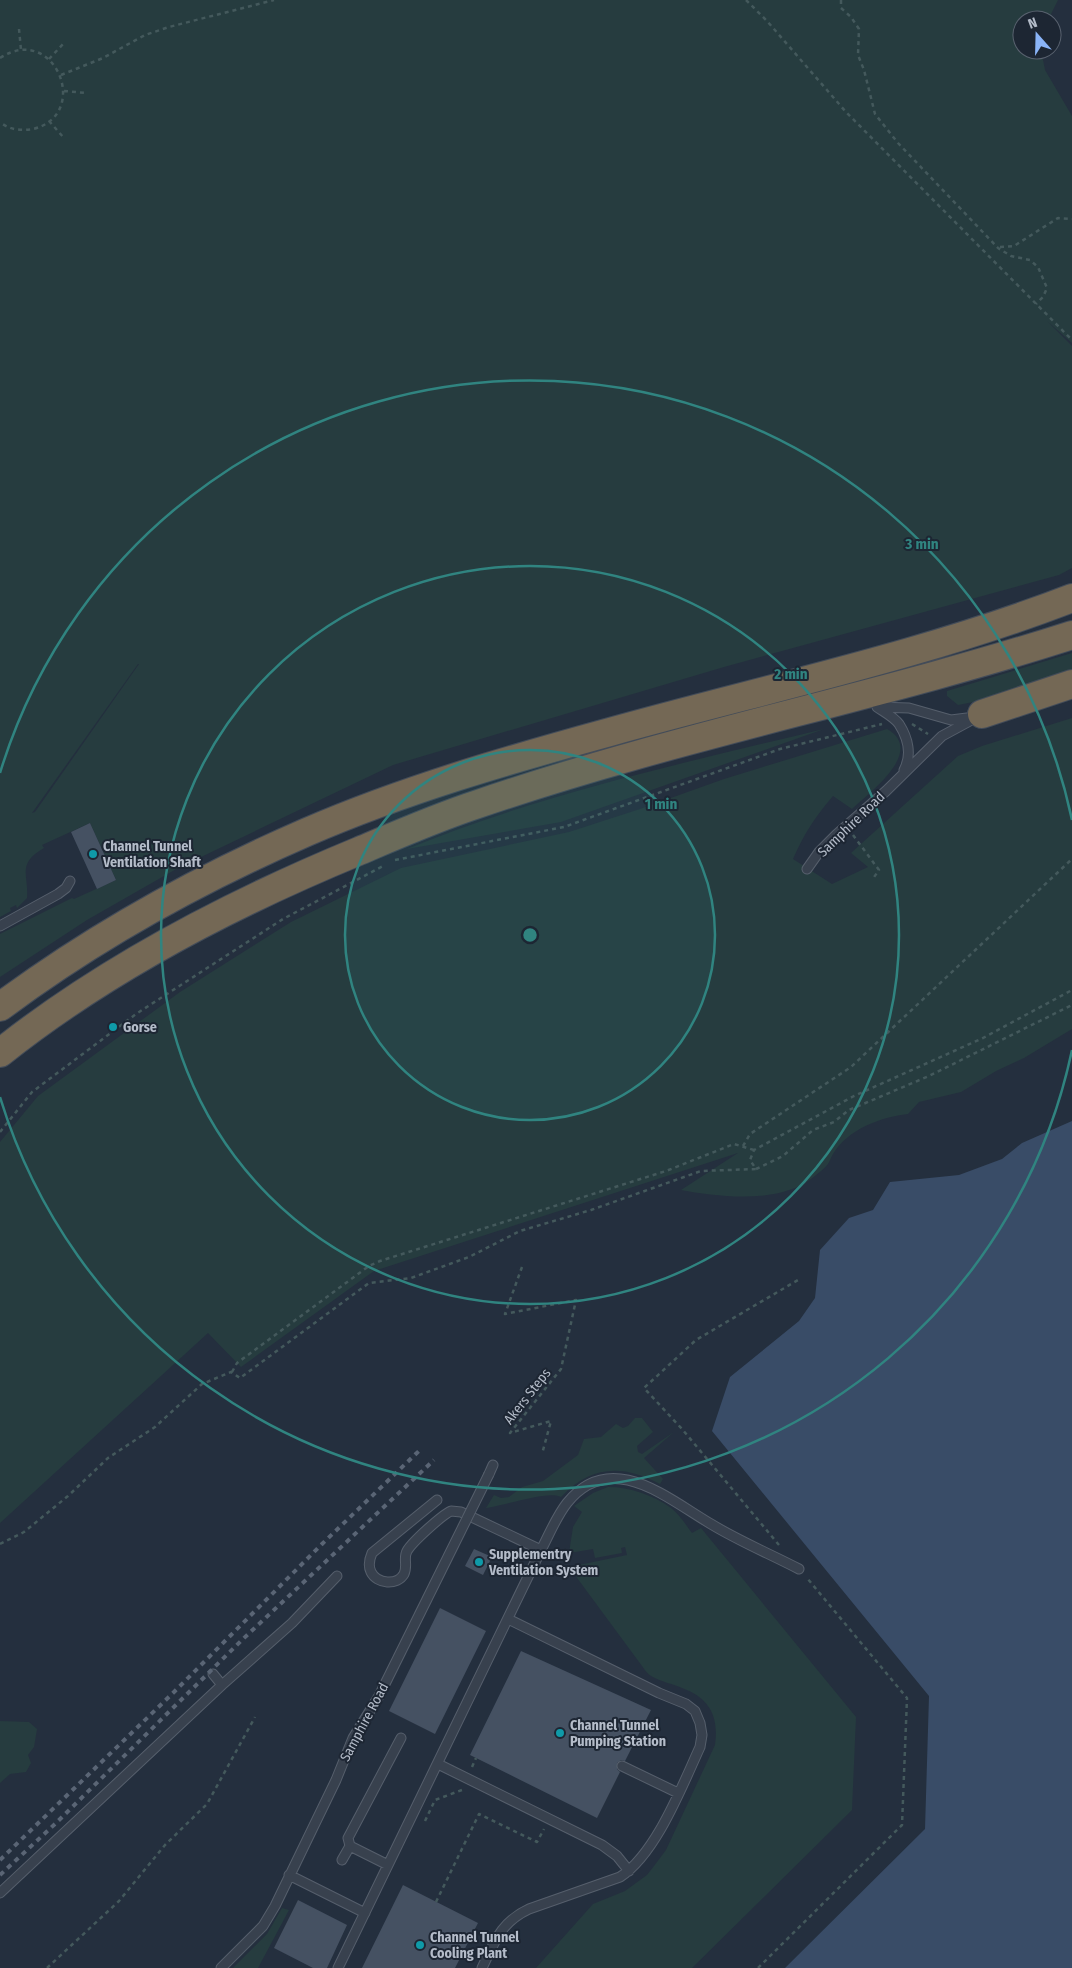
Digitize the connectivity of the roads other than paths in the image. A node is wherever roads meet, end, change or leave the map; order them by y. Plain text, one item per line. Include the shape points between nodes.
1 (1072, 598) edge
2 (1072, 635) edge
3 (1072, 684) edge
4 (982, 714) junction
5 (877, 716) junction
6 (711, 736) junction
7 (896, 780) junction
8 (807, 869) dead end
9 (70, 881) dead end
10 (0, 926) edge
11 (0, 1007) edge
12 (0, 1053) edge
13 (491, 1470) dead end
14 (437, 1500) dead end
15 (541, 1550) junction
16 (799, 1569) road end
17 (338, 1576) dead end
18 (508, 1619) junction
19 (213, 1674) dead end
20 (222, 1685) junction
21 (401, 1738) dead end
22 (438, 1764) junction
23 (622, 1766) dead end
24 (678, 1793) junction
25 (350, 1846) junction
26 (342, 1860) dead end
27 (388, 1865) junction
28 (629, 1871) junction
29 (290, 1875) junction
30 (0, 1893) edge
31 (365, 1913) junction
32 (221, 1968) edge
33 (338, 1968) edge
34 (482, 1968) edge

1 - 11 highway via 909,652 608,732 391,799 224,870 107,936
2 - 6 highway via 915,682
3 - 4 highway
4 - 5 lane via 950,720 909,708
4 - 7 lane, Samphire Road via 942,736
5 - 6 highway
5 - 7 lane, Samphire Road via 898,724 907,740 907,762
6 - 12 highway via 478,804 307,872 217,916 123,968
7 - 8 lane, Samphire Road via 836,835
9 - 10 lane via 58,894
13 - 29 lane, Samphire Road, bridge via 379,1696 353,1738
14 - 15 lane via 372,1554 370,1571 379,1580 399,1579 404,1574 408,1550 451,1511 461,1512
15 - 16 lane via 563,1508 572,1498 594,1483 617,1478 661,1492 711,1524
15 - 18 lane
17 - 20 lane via 292,1623
18 - 22 lane
18 - 24 lane via 691,1707 702,1728 702,1742
19 - 20 lane
20 - 30 lane
21 - 25 lane via 348,1838
22 - 27 lane
22 - 28 lane via 602,1845
23 - 24 lane
24 - 28 lane via 655,1840
25 - 26 lane
25 - 27 lane
27 - 31 lane
28 - 34 lane via 517,1914 499,1932
29 - 31 lane
29 - 32 lane, Samphire Road via 263,1926
31 - 33 lane

